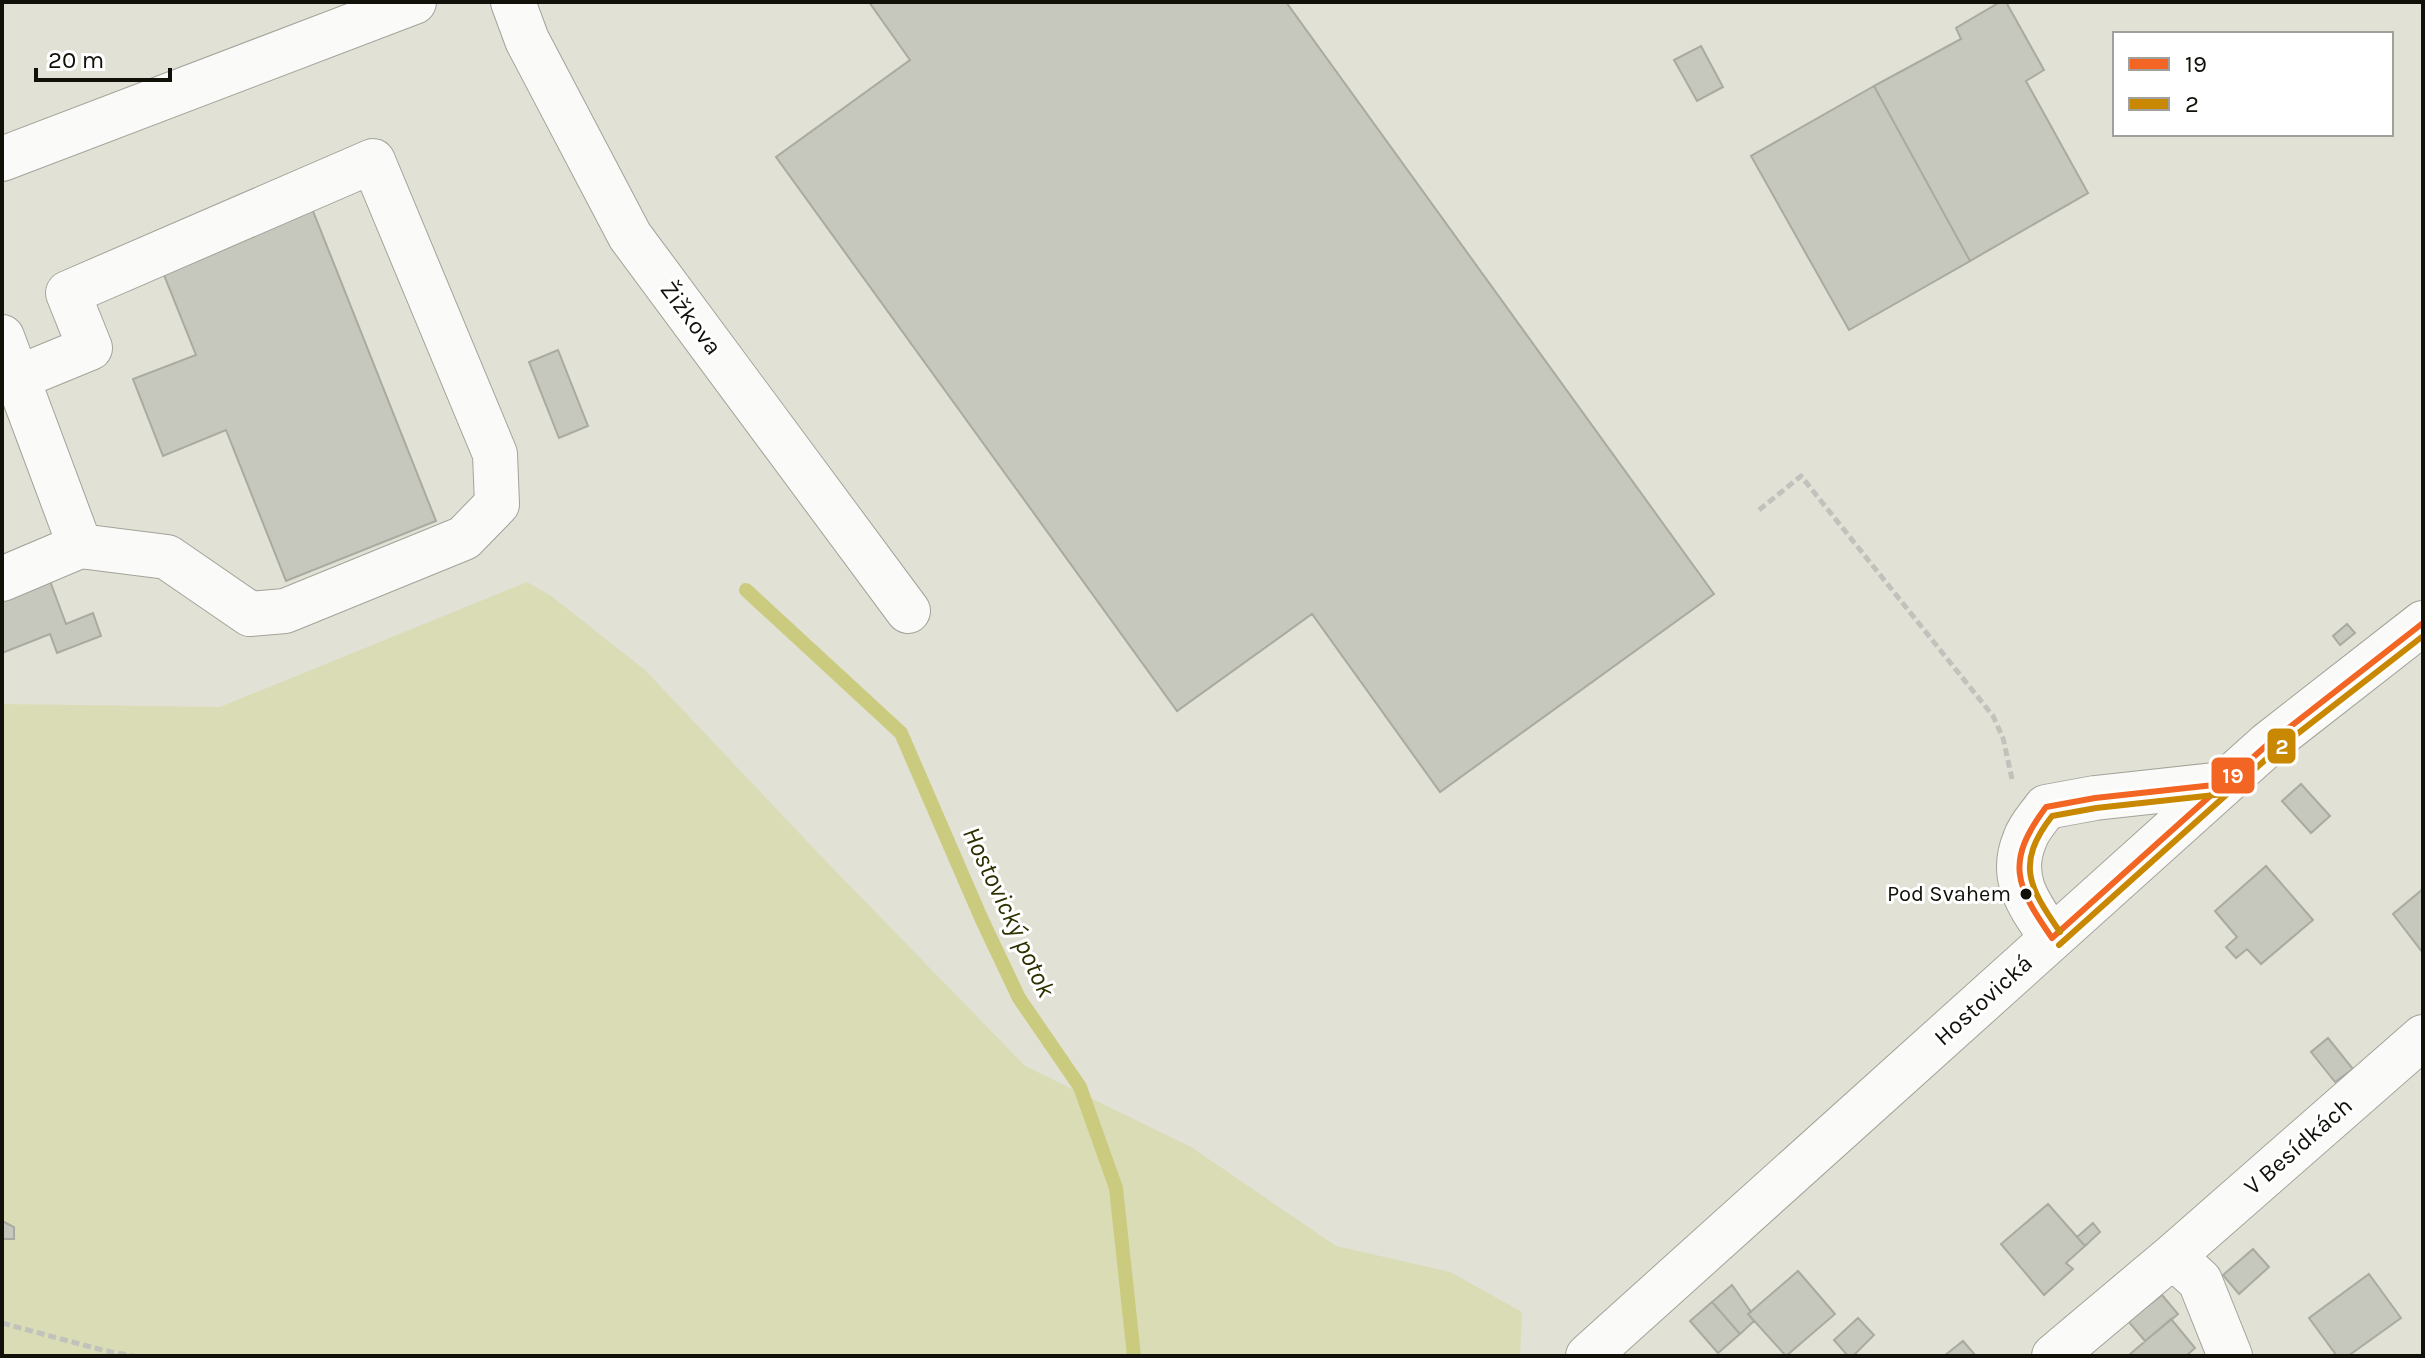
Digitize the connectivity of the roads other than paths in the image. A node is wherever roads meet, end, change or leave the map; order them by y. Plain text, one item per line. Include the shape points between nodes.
1 (414, 2) edge
2 (513, 2) edge
3 (2, 159) edge
4 (2, 337) edge
5 (17, 378) junction
6 (80, 546) junction
7 (2, 579) edge
8 (908, 611) dead end
9 (2423, 623) edge
10 (2223, 784) junction
11 (2052, 938) junction
12 (2423, 1037) edge
13 (2173, 1256) junction
14 (1588, 1356) edge
15 (2054, 1356) edge
16 (2230, 1356) edge

1 - 3 street
2 - 8 street, Žižkova via 527,40 630,236
4 - 5 street
5 - 6 street
5 - 6 street via 90,348 68,293 373,161 495,454 497,504 464,538 285,611 250,614 167,557
6 - 7 street
9 - 10 street, Hostovická
10 - 11 street, Hostovická
10 - 11 street via 2046,807 2025,837 2017,866 2025,899
11 - 14 street, Hostovická
12 - 13 street, V Besídkách
13 - 15 street, V Besídkách
13 - 16 street via 2200,1281

